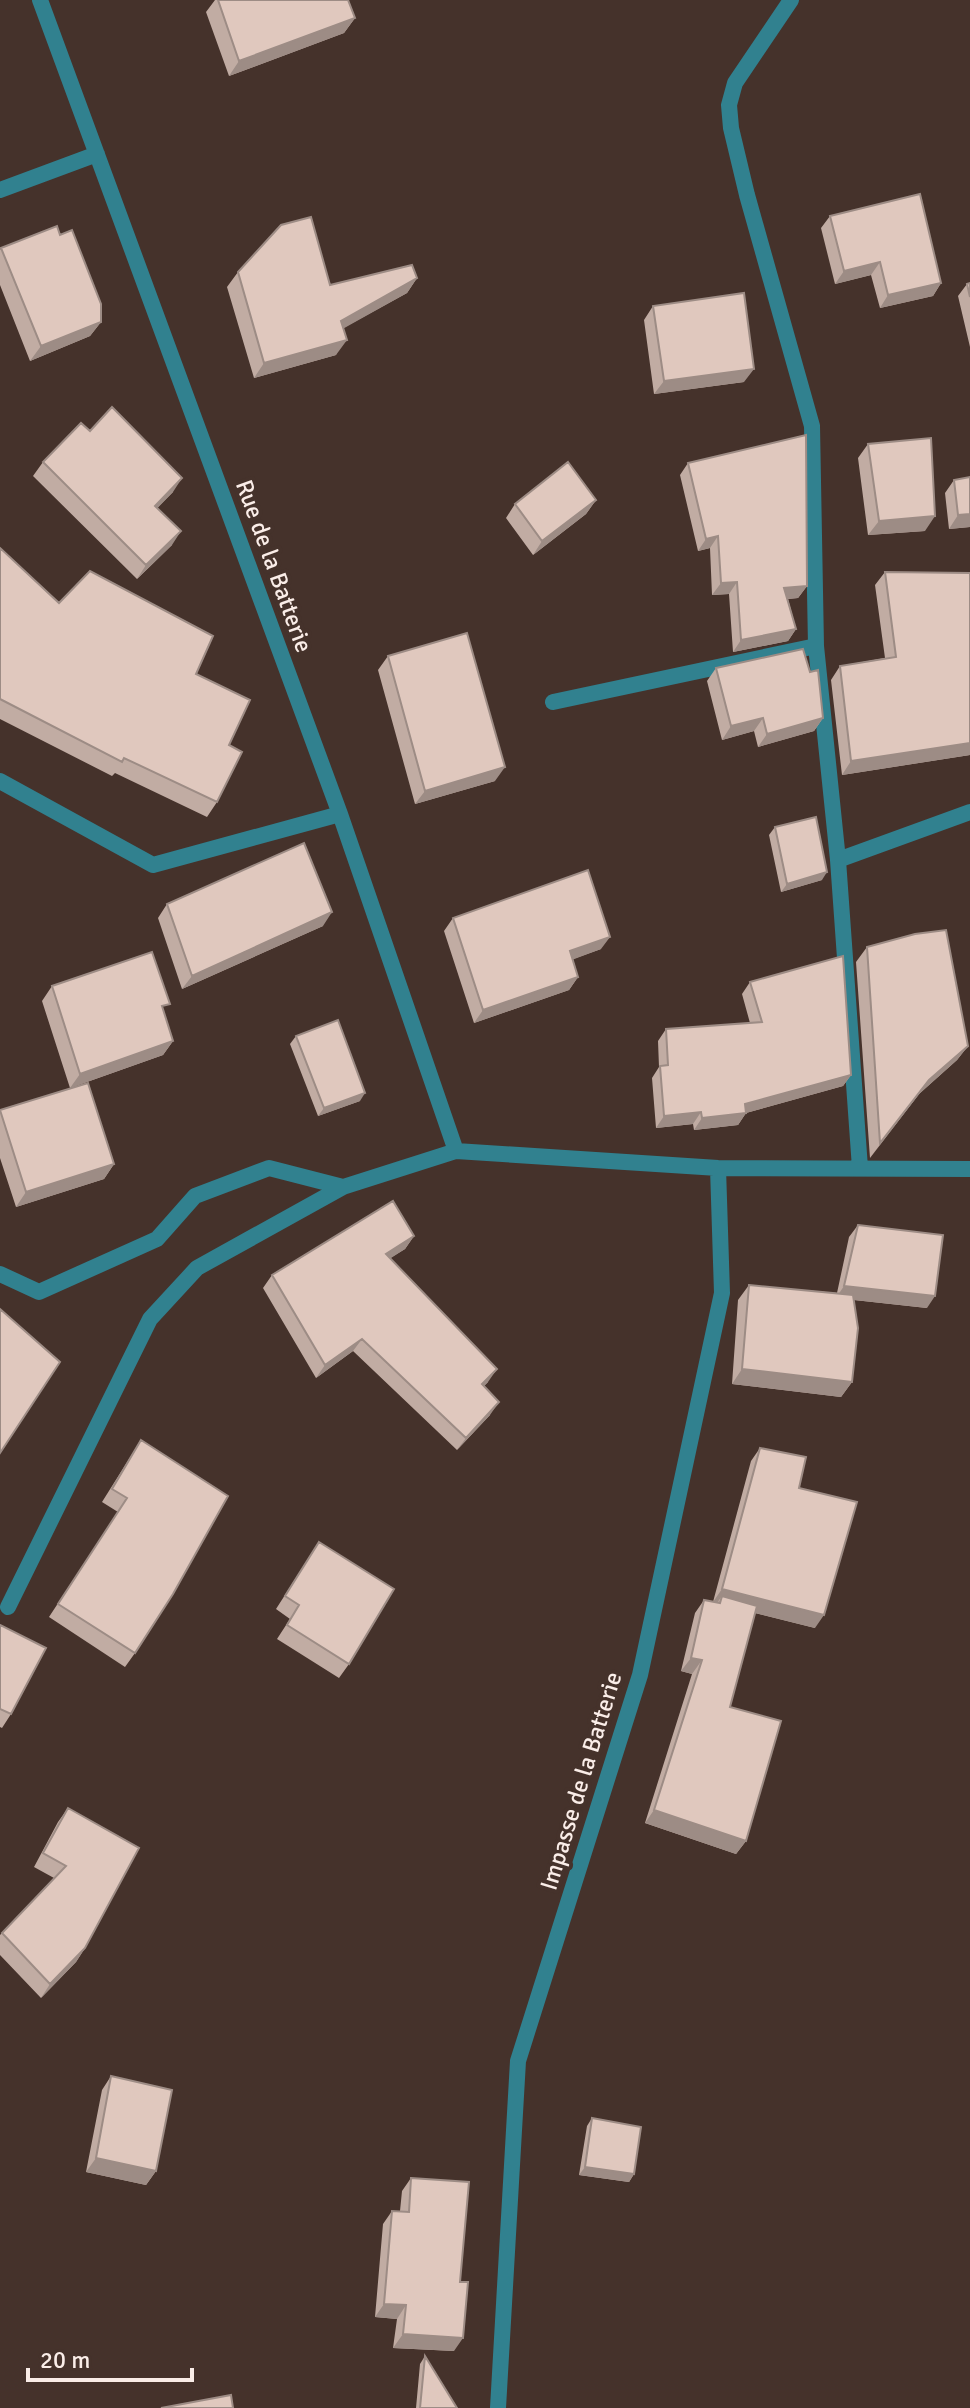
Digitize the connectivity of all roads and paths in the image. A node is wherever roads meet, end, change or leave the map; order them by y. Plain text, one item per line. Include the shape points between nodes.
1 (40, 0) edge
2 (791, 0) edge
3 (97, 154) junction
4 (0, 190) edge
5 (816, 646) junction
6 (553, 702) dead end
7 (0, 781) edge
8 (970, 812) edge
9 (340, 814) junction
10 (838, 860) junction
11 (456, 1151) junction
12 (718, 1168) junction
13 (860, 1168) junction
14 (970, 1169) edge
15 (343, 1187) junction
16 (0, 1274) edge
17 (8, 1607) dead end
18 (498, 2408) edge

1 - 3 street, Rue de la Batterie
2 - 5 street via 735,83 729,105 747,195 812,426
3 - 4 street
3 - 9 street, Rue de la Batterie
5 - 6 street
5 - 10 street
7 - 9 street via 153,865
8 - 10 street
9 - 11 street, Rue de la Batterie
10 - 13 street
11 - 12 street
11 - 15 street
12 - 13 street
12 - 18 street, Impasse de la Batterie via 722,1293 640,1675 518,2061
13 - 14 street
15 - 16 street via 269,1168 195,1196 157,1239 39,1292
15 - 17 street via 197,1268 150,1319

